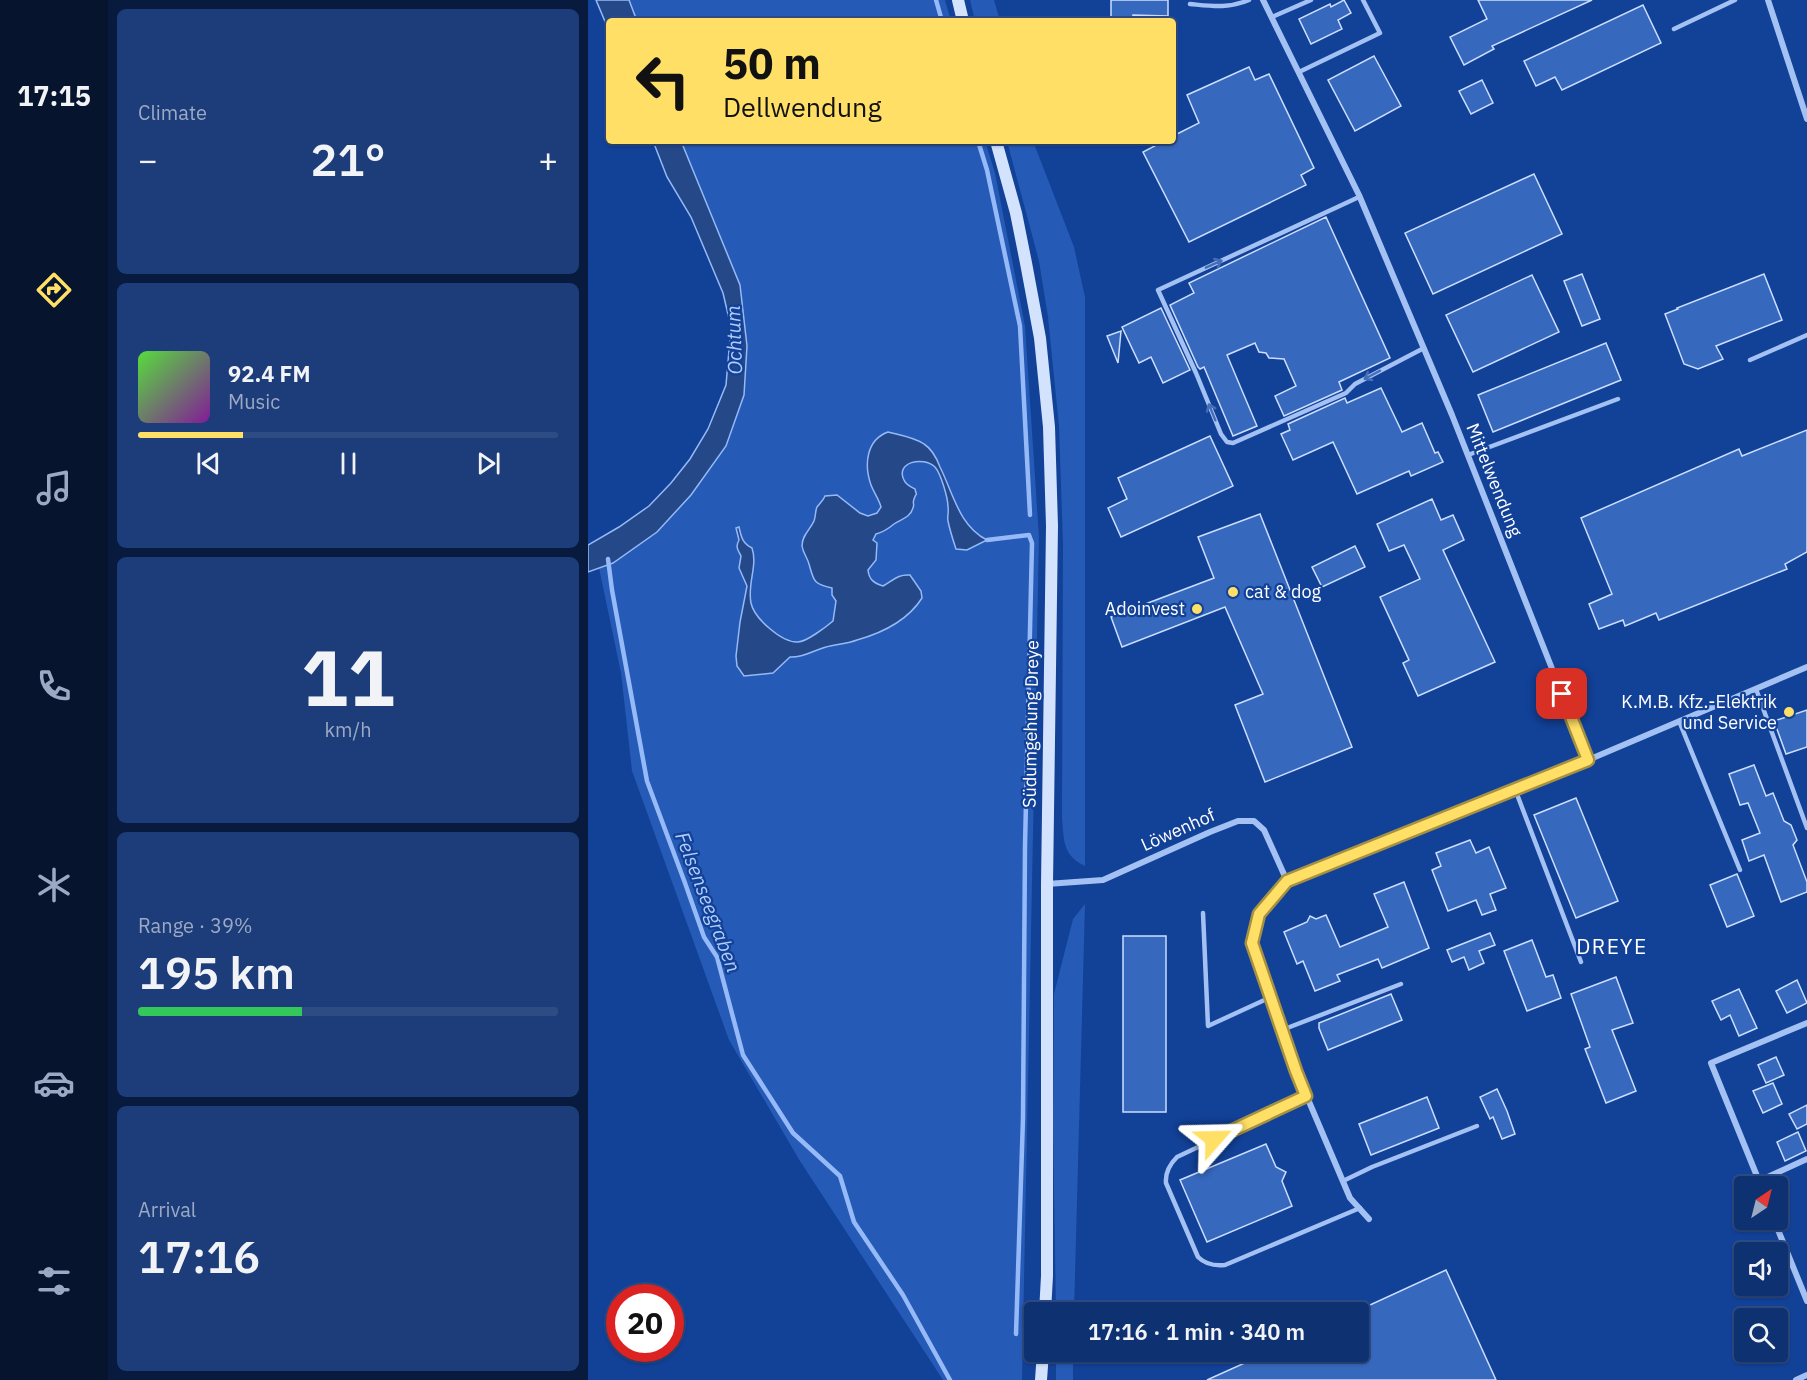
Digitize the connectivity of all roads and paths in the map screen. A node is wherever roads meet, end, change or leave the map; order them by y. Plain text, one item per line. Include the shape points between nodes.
1 (958, 0) edge
2 (1249, 0) edge
3 (1263, 0) edge
4 (1311, 0) edge
5 (1363, 0) edge
6 (1736, 0) edge
7 (1768, 0) edge
8 (1190, 4) dead end
9 (962, 18) edge
10 (1272, 18) junction
11 (1674, 29) dead end
12 (1299, 72) junction
13 (1807, 119) edge
14 (997, 144) edge
15 (1359, 197) junction
16 (1807, 335) edge
17 (1424, 348) junction
18 (1750, 360) dead end
19 (1618, 399) dead end
20 (1468, 455) junction
21 (1807, 667) edge
22 (1756, 689) junction
23 (1679, 721) junction
24 (1588, 760) junction
25 (1515, 789) junction
26 (1807, 828) edge
27 (1740, 870) dead end
28 (1287, 881) junction
29 (1047, 884) junction
30 (1203, 913) dead end
31 (1581, 962) dead end
32 (1401, 984) dead end
33 (1271, 997) junction
34 (1807, 1023) edge
35 (1282, 1030) junction
36 (1306, 1096) junction
37 (1477, 1126) dead end
38 (1807, 1159) edge
39 (1757, 1176) edge
40 (1775, 1176) edge
41 (1342, 1181) junction
42 (1360, 1208) junction
43 (1369, 1218) dead end
44 (1778, 1230) edge
45 (1807, 1301) edge
46 (1046, 1302) edge
47 (1042, 1362) edge
48 (1807, 1375) edge
49 (1041, 1380) edge
50 (1796, 1380) edge

1 - 9 main road
2 - 8 lane via 1222,7
3 - 10 street, Mittelwendung
4 - 10 lane
5 - 12 lane via 1380,33
6 - 11 lane
7 - 13 street
10 - 12 street, Mittelwendung
12 - 15 street, Mittelwendung
14 - 29 main road, Südumgehung Dreye via 1016,213 1040,338 1049,428 1052,526
15 - 17 street, Mittelwendung
17 -> 15 lane via 1355,384 1346,393 1240,442 1227,442 1158,290
16 - 18 lane
17 - 20 street, Mittelwendung
19 - 20 lane
20 - 24 street, Mittelwendung
21 - 22 street
22 - 23 street
22 - 26 lane
23 - 24 street
23 - 27 lane
24 - 25 street
25 - 28 street
25 - 31 lane
28 - 29 street, Löwenhof via 1264,830 1254,822 1238,821 1103,880
28 - 33 street via 1259,914 1252,943
29 - 46 main road, Südumgehung Dreye
30 - 33 lane via 1208,1026
32 - 35 lane
33 - 35 street
34 - 39 street via 1711,1063
35 - 36 street
36 - 41 street
36 - 42 lane via 1177,1157 1171,1164 1166,1183 1198,1257 1212,1265 1225,1265
37 - 41 lane
38 - 40 street
41 - 42 street
42 - 43 street
44 - 45 street
47 - 49 main road
48 - 50 street

